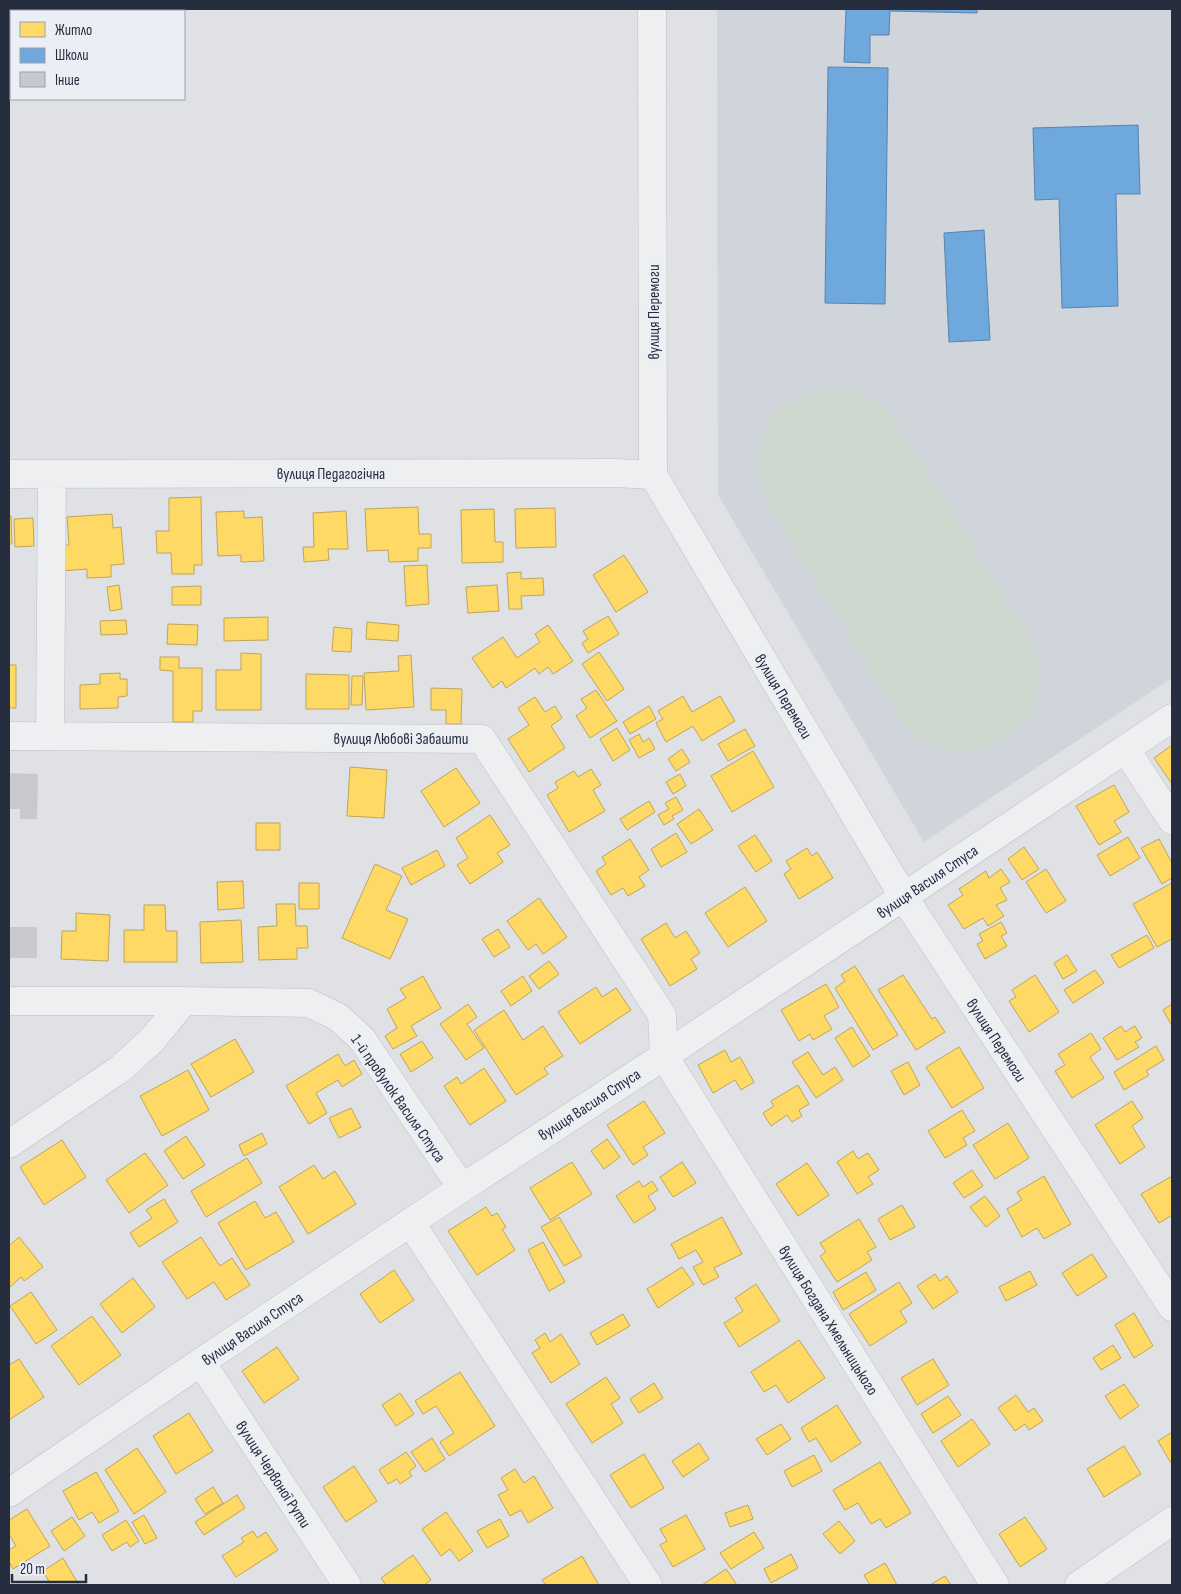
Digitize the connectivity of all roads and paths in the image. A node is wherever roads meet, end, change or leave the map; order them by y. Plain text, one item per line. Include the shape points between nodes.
1 (652, 9) edge
2 (9, 474) edge
3 (52, 474) junction
4 (653, 475) junction
5 (1172, 718) edge
6 (9, 736) edge
7 (50, 736) junction
8 (1126, 750) junction
9 (1172, 820) edge
10 (903, 896) junction
11 (9, 1001) edge
12 (184, 1001) junction
13 (664, 1056) junction
14 (9, 1144) edge
15 (462, 1188) junction
16 (410, 1222) junction
17 (1172, 1307) edge
18 (201, 1362) junction
19 (9, 1494) edge
20 (1172, 1521) edge
21 (347, 1585) edge
22 (648, 1585) edge
23 (995, 1585) edge
24 (1079, 1585) edge

1 - 4 street, вулиця Перемоги
2 - 3 street, вулиця Педагогічна
3 - 4 street, вулиця Педагогічна
3 - 7 street
4 - 10 street, вулиця Перемоги
5 - 8 street, вулиця Василя Стуса
6 - 7 street, вулиця Любові Забашти
7 - 13 street, вулиця Любові Забашти via 482,739 662,1015
8 - 9 street
8 - 10 street, вулиця Василя Стуса
10 - 13 street, вулиця Василя Стуса
10 - 17 street, вулиця Перемоги
11 - 12 street, 1-й провулок Василя Стуса
12 - 14 street via 151,1041 120,1069
12 - 15 street, 1-й провулок Василя Стуса via 309,1003 338,1016 362,1039
13 - 15 street, вулиця Василя Стуса
13 - 23 street, вулиця Богдана Хмельницького
15 - 16 street, вулиця Василя Стуса
16 - 18 street, вулиця Василя Стуса
16 - 22 street
18 - 19 street, вулиця Василя Стуса
18 - 21 street, вулиця Червоної Рути
20 - 24 street

